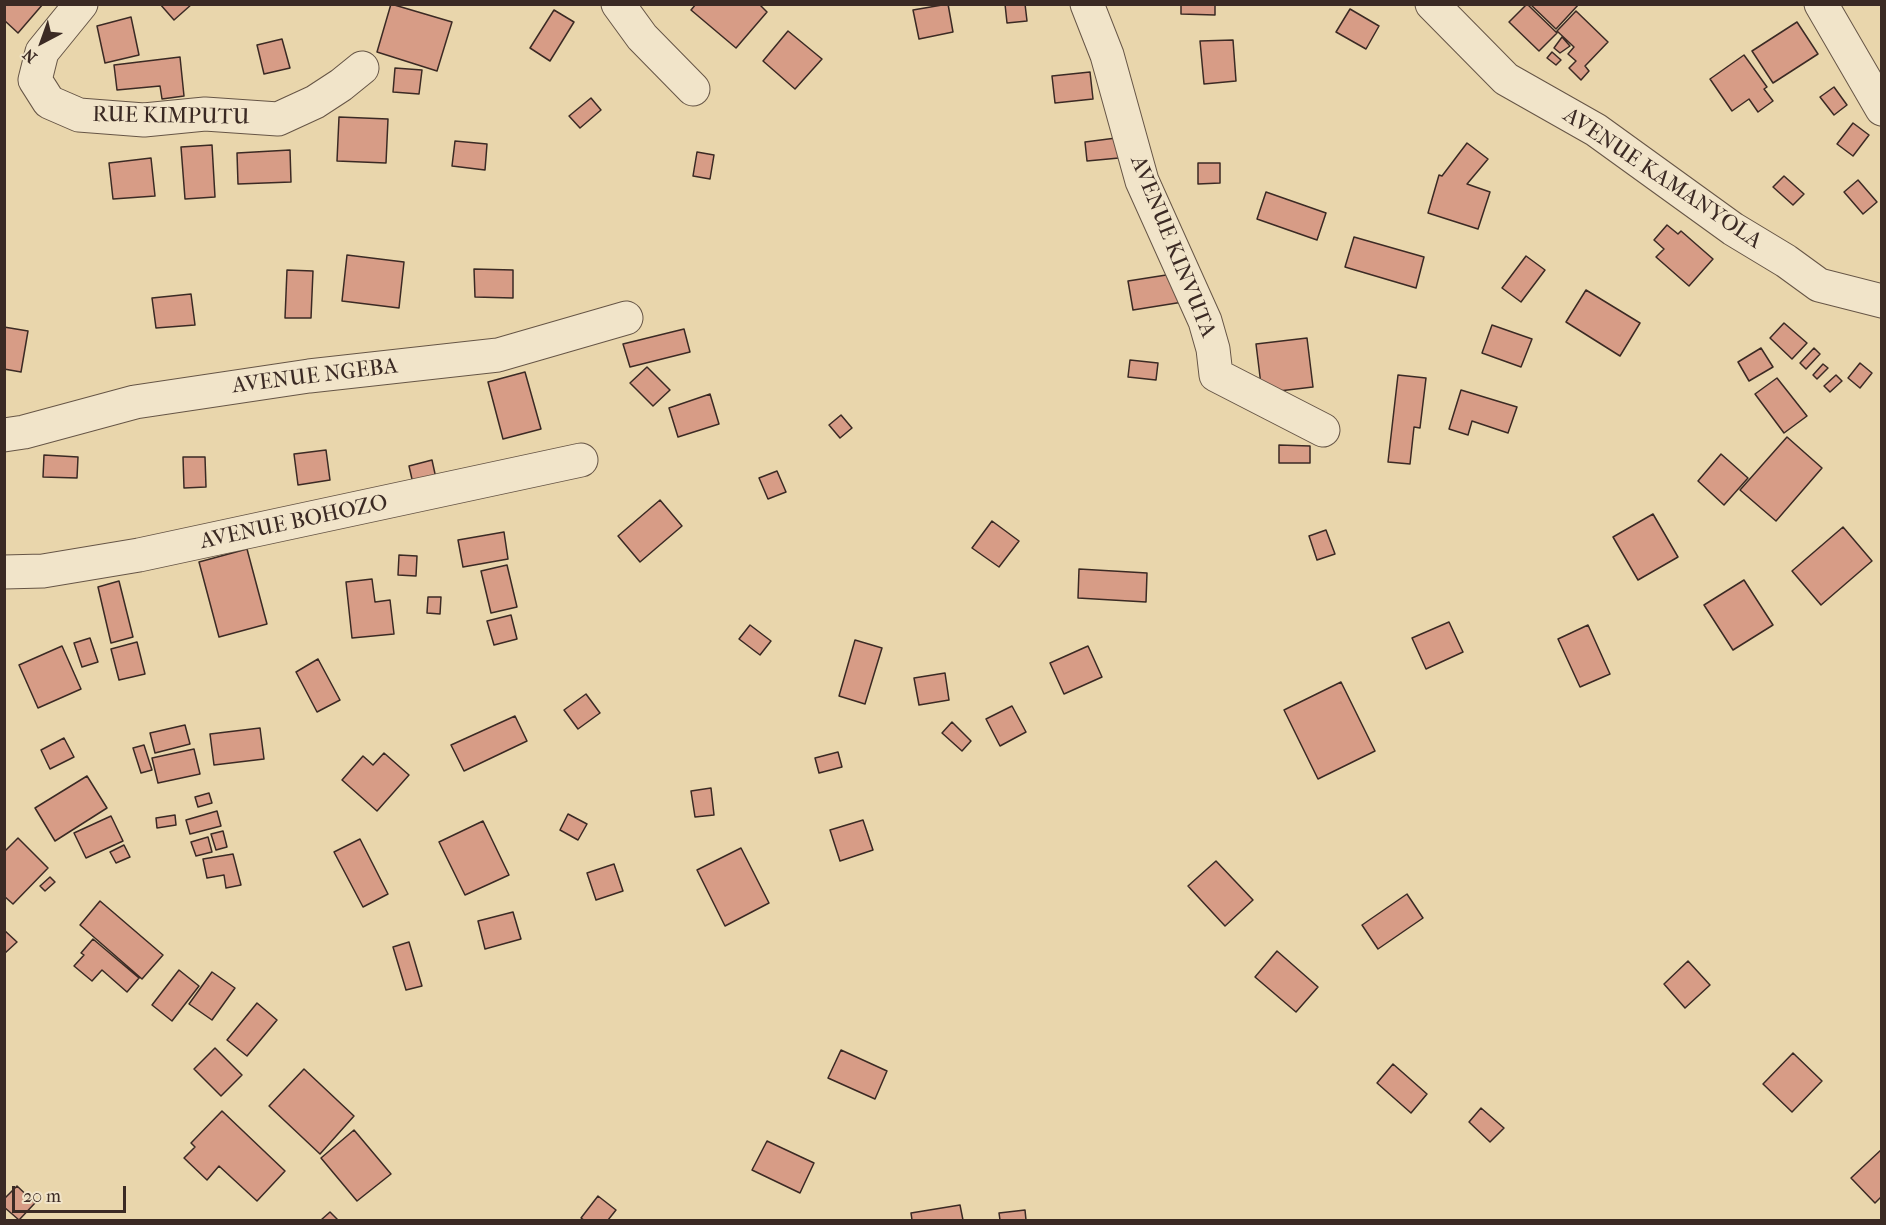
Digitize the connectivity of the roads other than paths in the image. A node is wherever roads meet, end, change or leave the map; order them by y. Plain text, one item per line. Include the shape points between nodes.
1 (81, 4) edge
2 (618, 4) edge
3 (1087, 4) edge
4 (1432, 4) edge
5 (1821, 4) edge
6 (362, 68) dead end
7 (1872, 71) edge
8 (693, 89) dead end
9 (1881, 109) edge
10 (1881, 302) edge
11 (626, 318) dead end
12 (1323, 430) dead end
13 (4, 435) edge
14 (581, 460) dead end
15 (4, 572) edge

1 - 6 street, RUE KIMPUTU via 42,52 35,80 49,102 79,115 144,120 205,114 278,118 315,102
2 - 8 street via 642,37
3 - 12 street, AVENUE KINVUTA via 1107,55 1142,181 1205,321 1216,375
4 - 10 street, AVENUE KAMANYOLA via 1506,79 1596,130 1733,229 1819,285
5 - 7 street
7 - 9 street
11 - 13 street, AVENUE NGEBA via 498,355 309,376 135,402
14 - 15 street, AVENUE BOHOZO via 139,555 43,571

